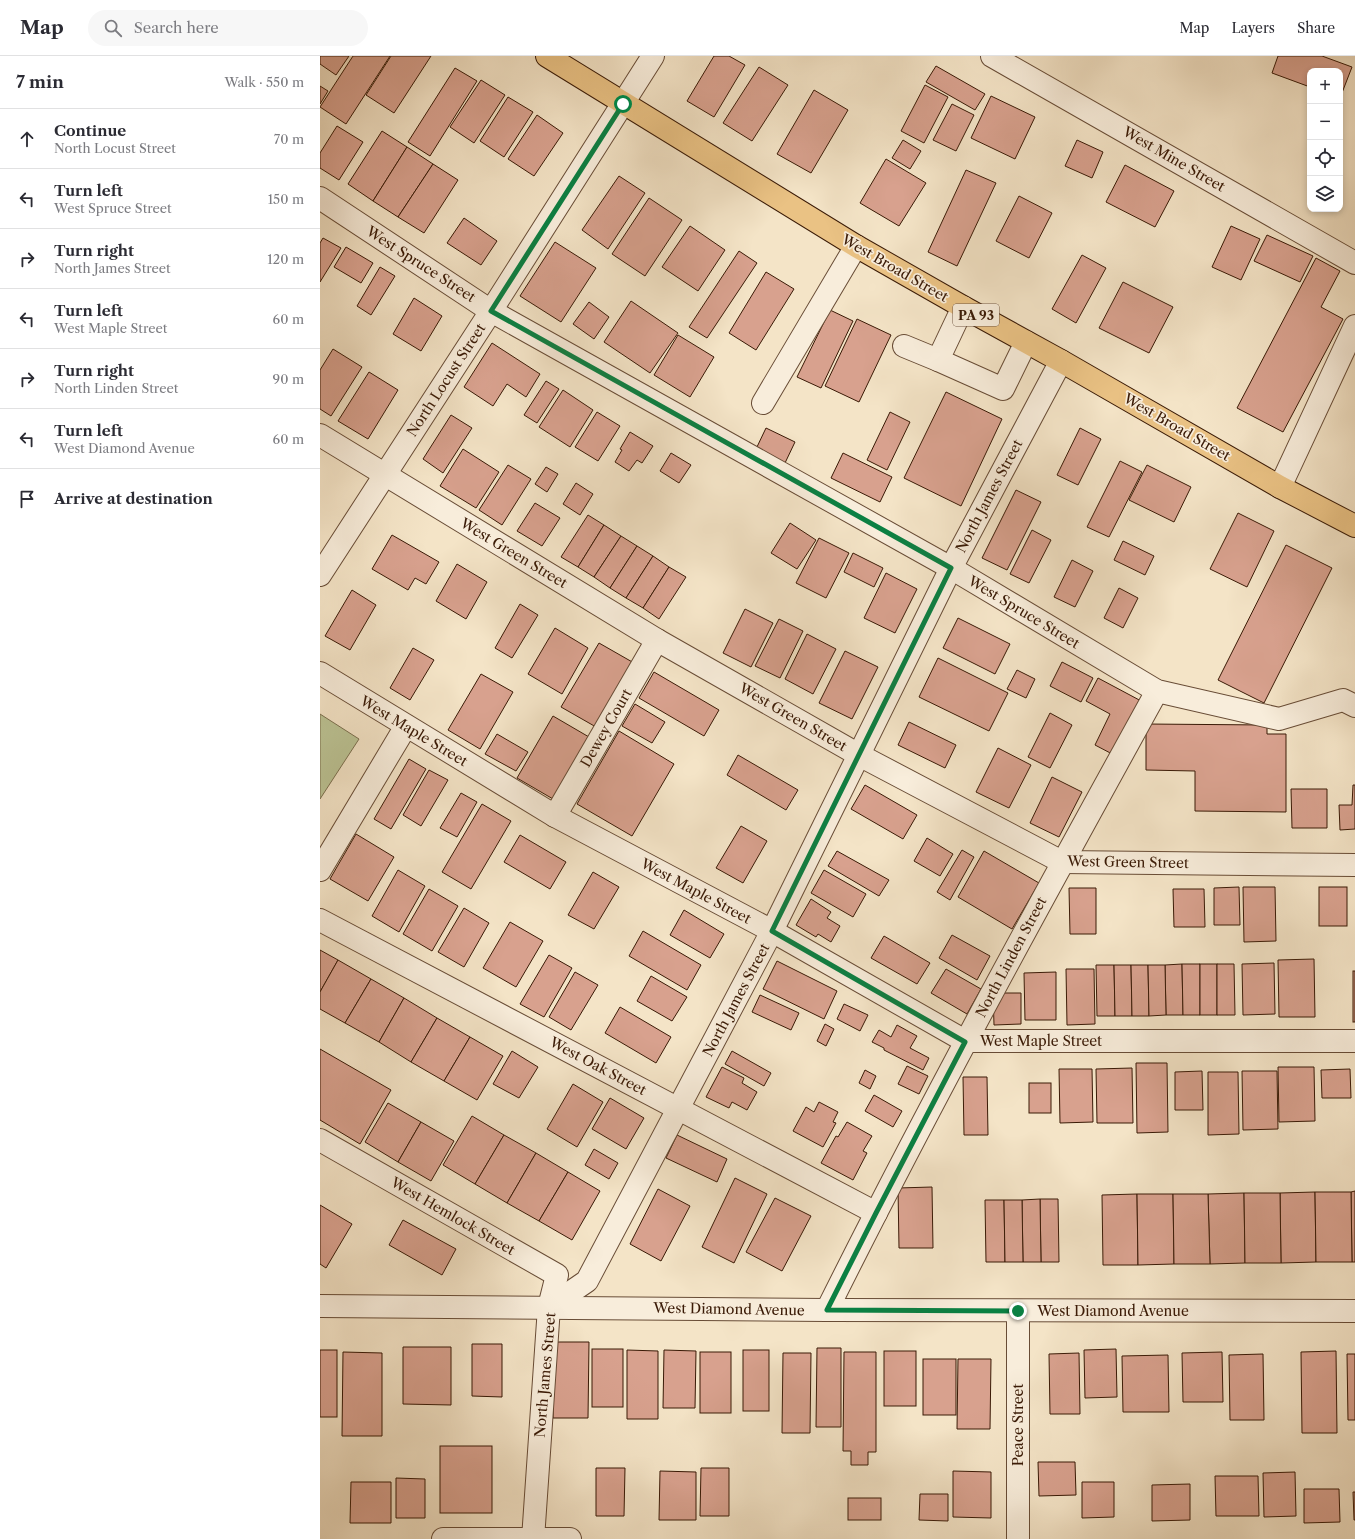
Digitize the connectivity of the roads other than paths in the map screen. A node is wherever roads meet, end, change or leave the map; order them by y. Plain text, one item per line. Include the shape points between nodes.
1 (547, 56) edge
2 (653, 56) edge
3 (992, 56) edge
4 (623, 104) junction
5 (320, 198) edge
6 (856, 246) junction
7 (1355, 263) edge
8 (963, 307) junction
9 (491, 311) junction
10 (1355, 326) edge
11 (1026, 342) junction
12 (904, 346) dead end
13 (938, 360) junction
14 (1061, 361) junction
15 (763, 403) dead end
16 (320, 435) edge
17 (385, 475) junction
18 (1280, 487) junction
19 (1355, 526) edge
20 (951, 568) junction
21 (320, 575) edge
22 (657, 640) junction
23 (320, 673) edge
24 (1157, 691) junction
25 (1355, 706) edge
26 (406, 726) junction
27 (859, 755) junction
28 (555, 816) junction
29 (1062, 862) junction
30 (1355, 864) edge
31 (320, 870) edge
32 (320, 920) edge
33 (772, 931) junction
34 (1355, 1041) edge
35 (965, 1042) junction
36 (678, 1108) junction
37 (320, 1140) edge
38 (876, 1213) junction
39 (320, 1306) edge
40 (549, 1307) junction
41 (827, 1310) junction
42 (1018, 1311) junction
43 (1355, 1311) edge
44 (443, 1539) edge
45 (533, 1539) edge
46 (570, 1539) edge
47 (1018, 1539) edge

1 - 4 highway, West Broad Street / PA 93
2 - 4 street, North Locust Street
3 - 7 street, West Mine Street
4 - 6 highway, West Broad Street / PA 93
4 - 9 street, North Locust Street
5 - 9 street, West Spruce Street
6 - 8 highway, West Broad Street / PA 93
6 - 15 street
8 - 11 highway, West Broad Street / PA 93
8 - 13 street
9 - 17 street, North Locust Street
9 - 20 street, West Spruce Street
10 - 18 street
11 - 13 street via 1003,389
11 - 14 highway, West Broad Street / PA 93
12 - 13 street
14 - 18 highway, West Broad Street / PA 93
14 - 20 street, North James Street
16 - 17 street, West Green Street
17 - 21 street, North Locust Street
17 - 22 street, West Green Street
18 - 19 highway, West Broad Street / PA 93
20 - 24 street, West Spruce Street
20 - 27 street, North James Street
22 - 27 street, West Green Street
22 - 28 street, Dewey Court
23 - 26 street, West Maple Street
24 - 25 street, West Spruce Street via 1279,719 1343,700
24 - 29 street, North Linden Street
26 - 28 street, West Maple Street
26 - 31 street
27 - 29 street, West Green Street
27 - 33 street, North James Street
28 - 33 street, West Maple Street
29 - 30 street, West Green Street
29 - 35 street, North Linden Street
32 - 36 street, West Oak Street
33 - 35 street, West Maple Street
33 - 36 street, North James Street
34 - 35 street, West Maple Street
35 - 38 street, North Linden Street
36 - 38 street, West Oak Street
36 - 40 street, North James Street via 587,1281
37 - 40 street, West Hemlock Street via 557,1275
38 - 41 street, North Linden Street
39 - 40 street, West Diamond Avenue
40 - 41 street, West Diamond Avenue
40 - 45 street, North James Street
41 - 42 street, West Diamond Avenue
42 - 43 street, West Diamond Avenue
42 - 47 street, Peace Street
44 - 45 street
45 - 46 street

